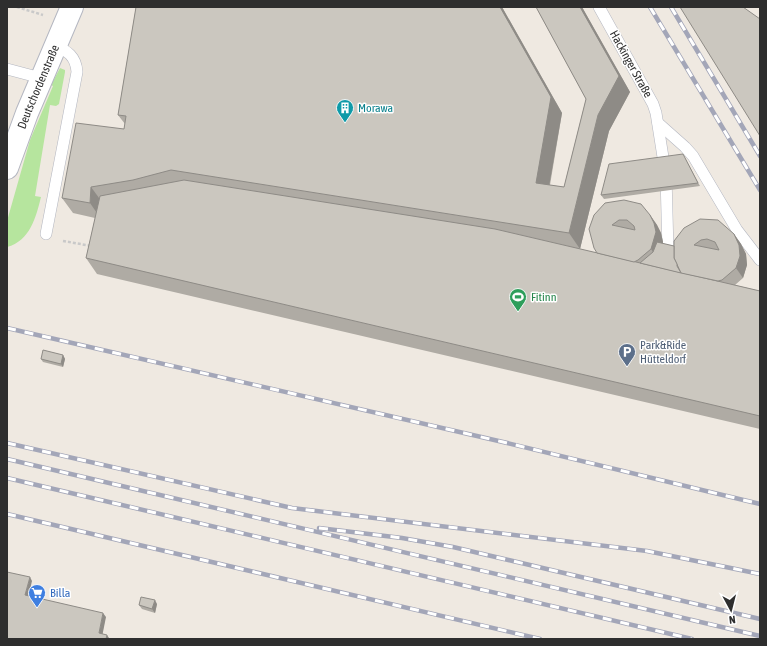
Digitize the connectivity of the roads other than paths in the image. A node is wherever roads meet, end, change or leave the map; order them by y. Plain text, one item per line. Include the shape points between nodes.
1 (72, 7) edge
2 (599, 7) edge
3 (54, 45) junction
4 (7, 69) edge
5 (41, 78) junction
6 (658, 123) junction
7 (7, 168) edge
8 (46, 234) road end
9 (668, 251) edge
10 (760, 260) edge

1 - 3 street, Deutschordenstraße
2 - 6 lane, Hackinger Straße via 653,104
3 - 5 street, Deutschordenstraße
3 - 8 lane via 72,56 77,72
4 - 5 lane
5 - 7 street, Deutschordenstraße
6 - 9 lane, Hackinger Straße via 666,176
6 - 10 lane via 693,156 734,224

